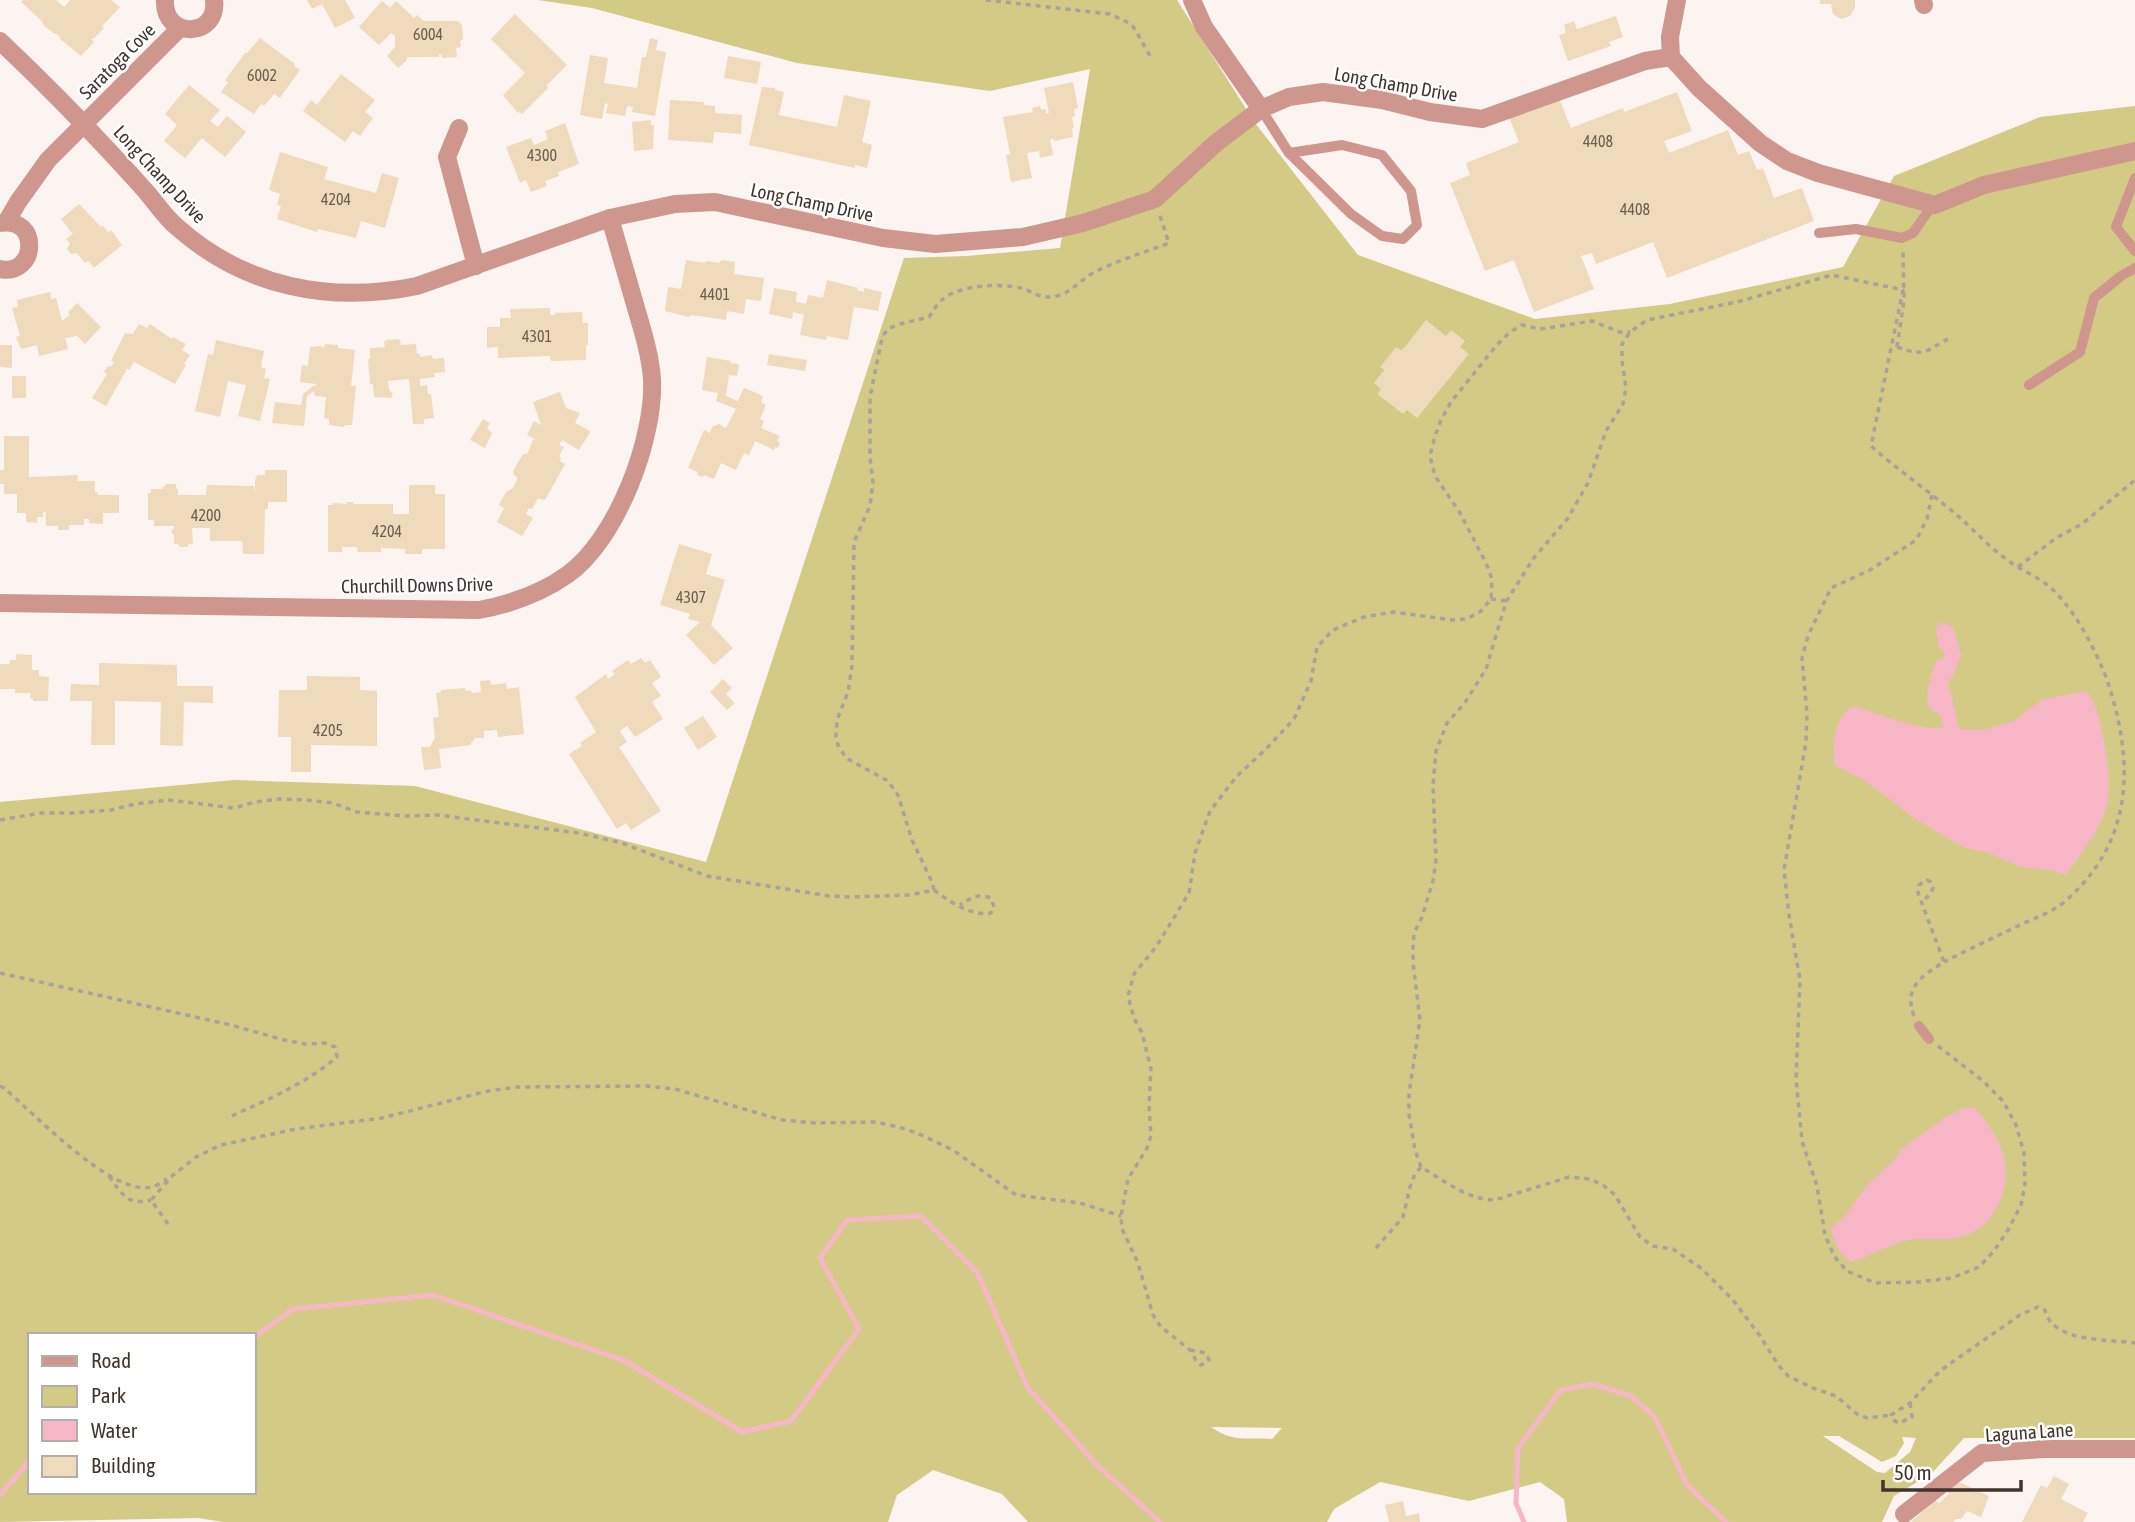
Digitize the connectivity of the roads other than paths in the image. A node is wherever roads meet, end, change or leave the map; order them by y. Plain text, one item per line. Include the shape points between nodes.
1 (214, 0) edge
2 (1192, 0) edge
3 (1677, 0) edge
4 (163, 2) edge
5 (180, 28) junction
6 (0, 41) edge
7 (1671, 57) junction
8 (1261, 109) junction
9 (84, 124) junction
10 (459, 128) dead end
11 (2135, 151) edge
12 (1289, 153) junction
13 (2135, 178) edge
14 (1933, 204) junction
15 (610, 218) junction
16 (4, 222) edge
17 (1819, 233) dead end
18 (2135, 251) edge
19 (476, 266) junction
20 (2135, 268) edge
21 (0, 269) edge
22 (2029, 385) dead end
23 (0, 603) edge
24 (1919, 1026) road end
25 (1929, 1039) road end
26 (2135, 1449) edge
27 (1903, 1514) dead end

1 - 5 street via 214,14 203,26
2 - 8 street via 1204,27
3 - 7 street
4 - 5 street via 172,23
5 - 9 street, Saratoga Cove
6 - 9 street, Long Champ Drive
7 - 8 street, Long Champ Drive via 1645,61 1482,119 1323,92 1289,97
7 - 14 street via 1760,143 1787,160 1818,173
8 - 12 lane
8 - 15 street, Long Champ Drive via 1216,142 1155,200 1023,237 935,244 883,238 715,202 676,204
9 - 16 street, Saratoga Cove via 48,160
9 - 19 street, Long Champ Drive via 174,226 242,271 326,293 377,292 417,286
10 - 19 street via 447,157
11 - 14 street via 1984,185
12 - 12 lane via 1351,214 1382,236 1403,239 1417,225 1411,191 1382,155 1342,145
13 - 18 lane via 2116,228
14 - 17 lane via 1913,233 1902,238 1856,229
15 - 19 street, Long Champ Drive
15 - 23 street, Churchill Downs Drive via 648,354 651,410 624,499 584,561 568,575 523,599 478,610
16 - 21 street via 18,224 30,241 24,262 16,268
20 - 22 lane via 2094,298 2080,352
24 - 25 lane
26 - 27 street, Laguna Lane via 1982,1453

